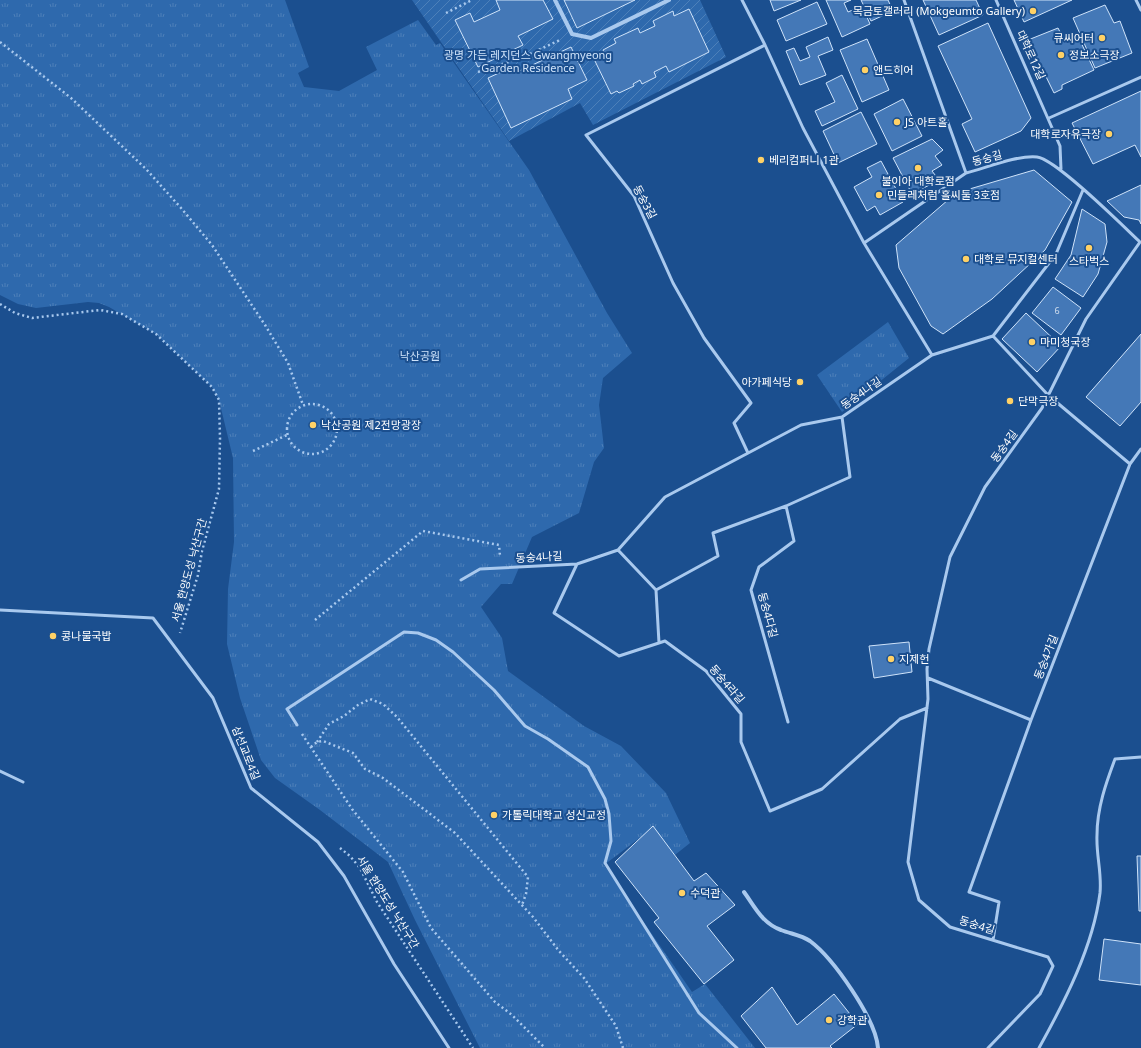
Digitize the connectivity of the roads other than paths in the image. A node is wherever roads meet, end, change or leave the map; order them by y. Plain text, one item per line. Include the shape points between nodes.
1 (555, 0) edge
2 (669, 0) edge
3 (742, 0) edge
4 (904, 0) edge
5 (996, 0) edge
6 (1136, 0) edge
7 (1141, 10) edge
8 (765, 44) junction
9 (1141, 77) edge
10 (1050, 118) junction
11 (1061, 170) junction
12 (966, 173) junction
13 (1083, 190) junction
14 (1141, 242) edge
15 (864, 243) junction
16 (993, 336) junction
17 (932, 355) junction
18 (1048, 394) junction
19 (842, 417) junction
20 (1141, 449) edge
21 (748, 453) junction
22 (1130, 464) junction
23 (786, 506) junction
24 (618, 550) junction
25 (577, 564) junction
26 (461, 580) dead end
27 (656, 590) junction
28 (0, 610) edge
29 (659, 643) junction
30 (928, 678) junction
31 (927, 708) junction
32 (1031, 720) junction
33 (788, 722) dead end
34 (297, 725) dead end
35 (1141, 757) edge
36 (0, 771) edge
37 (22, 782) dead end
38 (744, 892) dead end
39 (993, 940) junction
40 (449, 1048) edge
41 (737, 1048) edge
42 (878, 1048) edge
43 (988, 1048) edge
44 (1038, 1048) edge

1 - 2 street via 572,34 591,38
3 - 8 lane
4 - 12 lane, 동숭길
5 - 10 lane, 대학로12길
6 - 7 lane
8 - 15 lane via 803,128
8 - 21 lane, 동숭3길 via 586,135 634,196 673,283 704,338 751,403 734,423
9 - 10 lane
10 - 11 lane, 대학로12길 via 1060,146
11 - 12 lane, 동숭길 via 1038,157
11 - 13 lane, 동숭길
12 - 15 lane
13 - 14 lane, 동숭길
13 - 16 lane via 1056,254
14 - 18 lane, 동숭4길 via 1086,319
15 - 17 lane
16 - 17 lane, 동숭4나길
16 - 18 lane
17 - 19 lane, 동숭4나길
18 - 22 lane
18 - 30 lane, 동숭4길 via 1042,408 985,487 950,557 929,649
19 - 21 lane, 동숭4나길 via 800,425
19 - 23 lane via 850,478
20 - 22 lane
21 - 24 lane, 동숭4나길 via 665,497
22 - 32 lane, 동숭4가길
23 - 27 lane via 713,533 718,556
23 - 33 lane, 동숭4다길 via 794,541 759,567 751,590
24 - 25 lane, 동숭4나길
24 - 27 lane
25 - 26 lane, 동숭4나길 via 480,569
25 - 29 lane via 554,612 619,656
27 - 29 lane
28 - 40 lane, 삼선교로4길 via 153,618 213,698 251,788 318,842 344,876 394,964
29 - 31 lane, 동숭4라길 via 665,641 706,672 741,714 741,742 770,811 822,789 900,719
30 - 31 lane, 동숭4길
30 - 32 lane
31 - 39 lane, 동숭4길 via 908,862 919,900 950,927
32 - 39 lane, 동숭4가길 via 969,892 999,902
34 - 41 lane via 287,709 404,632 418,633 436,640 453,652 494,690 525,726 588,767 605,800 609,814 611,841 605,863 699,1013
35 - 44 lane via 1115,759 1103,790 1097,836 1100,891 1096,915 1066,999
36 - 37 lane
38 - 42 street via 768,924 809,940 829,959 868,1019 876,1036
39 - 43 lane, 동숭4길 via 1048,957 1054,966 1040,994

